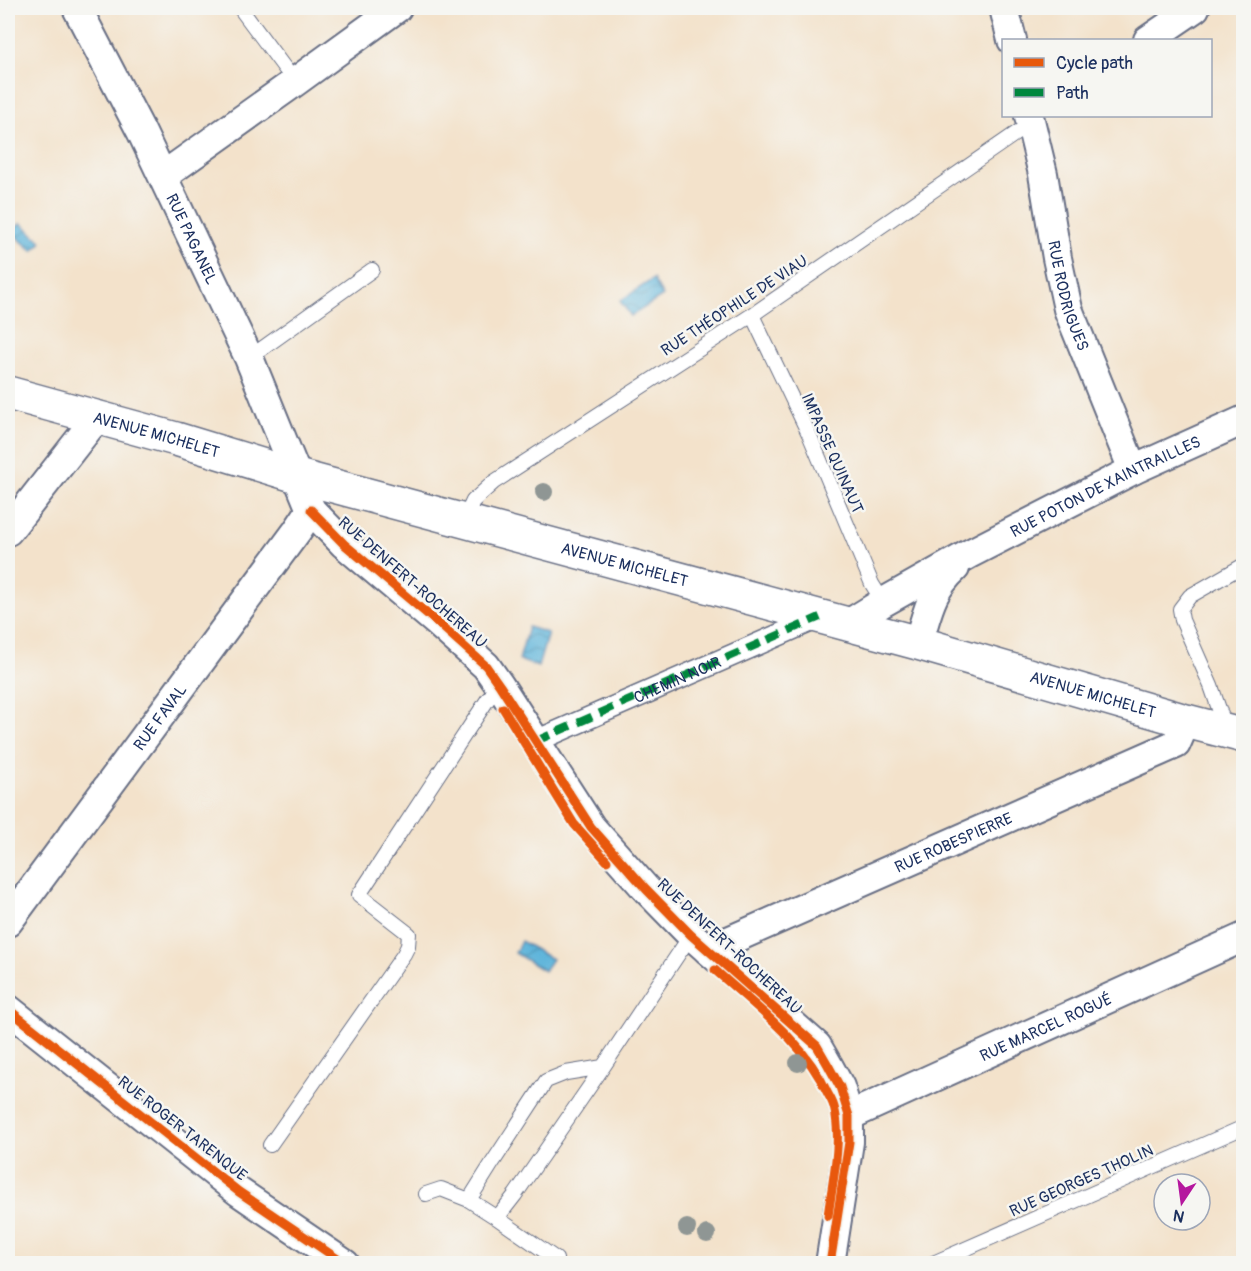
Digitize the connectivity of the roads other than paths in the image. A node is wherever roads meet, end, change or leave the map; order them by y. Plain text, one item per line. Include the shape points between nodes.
1 (77, 8) edge
2 (240, 8) edge
3 (397, 8) edge
4 (1004, 8) edge
5 (1195, 8) edge
6 (1012, 39) edge
7 (1149, 39) edge
8 (295, 82) junction
9 (1033, 118) edge
10 (163, 176) junction
11 (372, 270) dead end
12 (752, 315) junction
13 (249, 358) junction
14 (8, 393) edge
15 (98, 416) junction
16 (1244, 420) edge
17 (1133, 470) junction
18 (297, 476) junction
19 (311, 510) junction
20 (464, 520) junction
21 (8, 531) edge
22 (969, 554) junction
23 (1244, 565) edge
24 (894, 597) junction
25 (834, 620) junction
26 (903, 639) junction
27 (501, 686) junction
28 (1186, 721) junction
29 (1235, 734) edge
30 (536, 741) junction
31 (8, 922) edge
32 (1244, 937) edge
33 (699, 943) junction
34 (8, 1009) edge
35 (603, 1067) junction
36 (849, 1116) junction
37 (1244, 1127) edge
38 (270, 1145) dead end
39 (426, 1194) dead end
40 (469, 1200) junction
41 (498, 1218) junction
42 (556, 1259) dead end
43 (345, 1263) edge
44 (830, 1263) edge
45 (931, 1263) edge

1 - 10 street, RUE PAGANEL
2 - 8 lane
3 - 8 street
4 - 6 street
5 - 7 street
8 - 10 street
9 - 12 lane, RUE THÉOPHILE DE VIAU
9 - 17 street, RUE RODRIGUES via 1068,309
10 - 13 street, RUE PAGANEL
11 - 13 lane
12 - 20 lane, RUE THÉOPHILE DE VIAU via 494,482 473,501
12 - 24 lane, IMPASSE QUINAUT via 809,434 872,584 877,592
13 - 18 street, RUE PAGANEL
14 - 15 street, AVENUE MICHELET
15 - 18 street, AVENUE MICHELET
15 - 21 street
16 - 17 street, RUE POTON DE XAINTRAILLES
17 - 22 street, RUE POTON DE XAINTRAILLES
18 - 19 street, RUE DENFERT-ROCHEREAU
18 - 20 street, AVENUE MICHELET
19 - 27 street, RUE DENFERT-ROCHEREAU via 344,544 486,666
19 - 31 street, RUE FAVAL
20 - 25 street, AVENUE MICHELET
22 - 24 street, RUE POTON DE XAINTRAILLES
22 - 26 street, RUE POTON DE XAINTRAILLES via 943,579
23 - 29 lane via 1190,596 1180,609
24 - 25 street, RUE POTON DE XAINTRAILLES
24 - 26 street
25 - 26 street, AVENUE MICHELET
25 - 30 street, CHEMIN NOIR
26 - 28 street, AVENUE MICHELET
27 - 30 street, RUE DENFERT-ROCHEREAU
27 - 38 lane via 488,699 359,895 409,934 408,946
28 - 29 street, AVENUE MICHELET
28 - 33 street, RUE ROBESPIERRE via 1176,744
30 - 33 street, RUE DENFERT-ROCHEREAU via 591,827
32 - 36 street, RUE MARCEL ROGUÉ
33 - 35 lane
33 - 36 street, RUE DENFERT-ROCHEREAU via 817,1046 840,1087
34 - 43 street, RUE ROGER TARENQUE via 239,1192
35 - 40 lane via 566,1073 546,1082
35 - 41 lane
36 - 44 street, RUE DENFERT-ROCHEREAU via 849,1142
37 - 45 lane, RUE GEORGES THOLIN
39 - 40 lane via 441,1189
40 - 41 lane
41 - 42 lane

